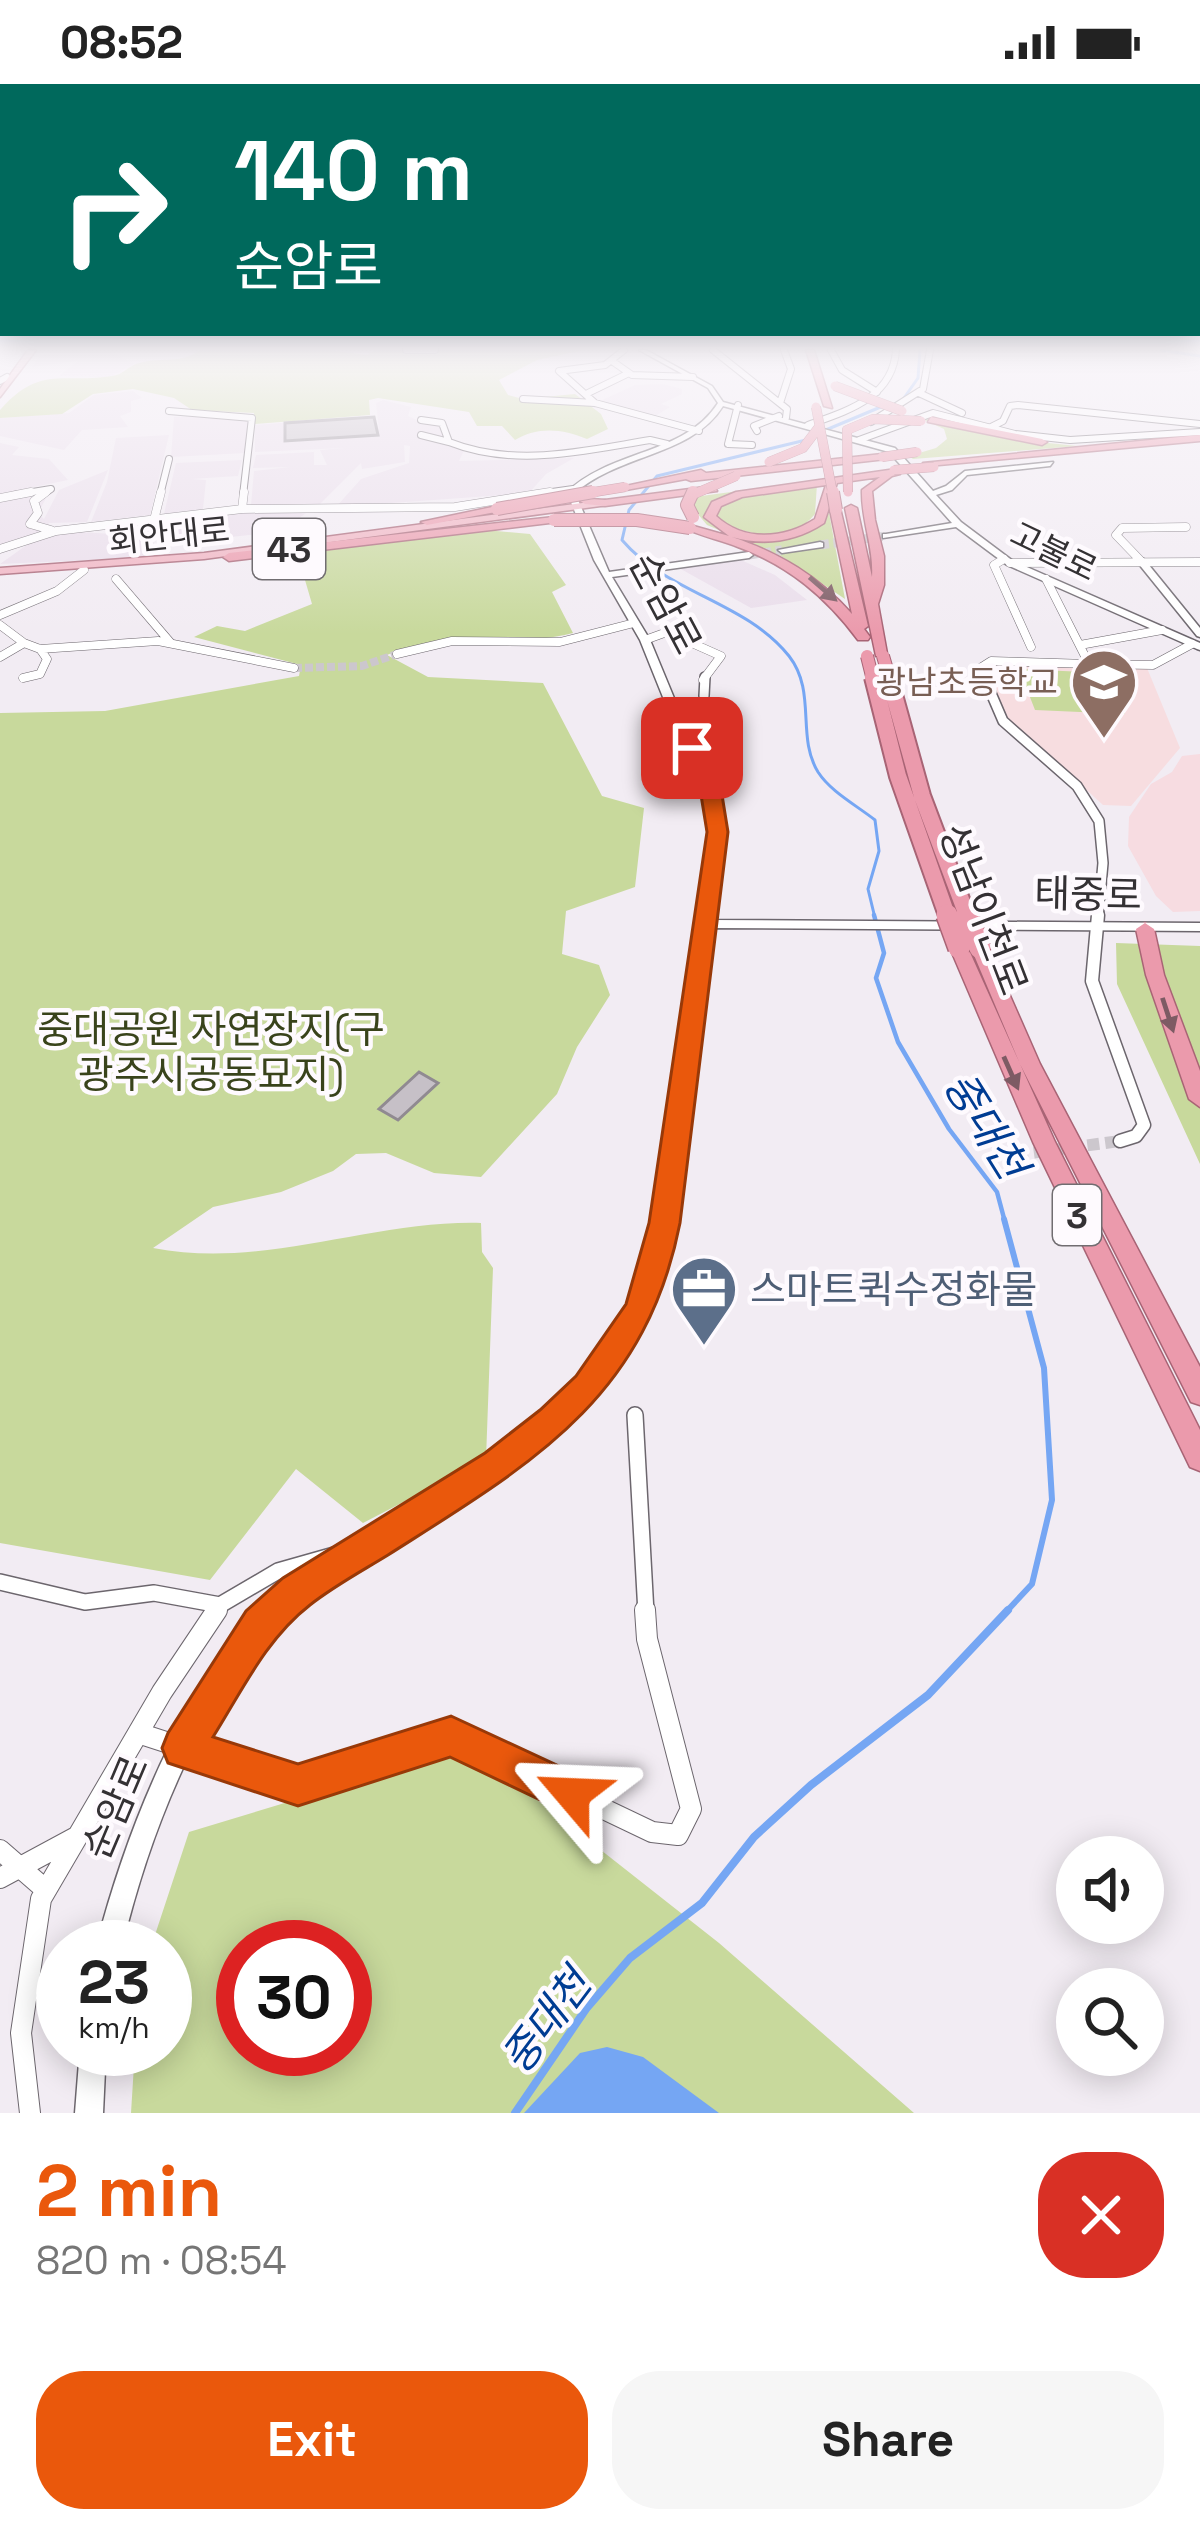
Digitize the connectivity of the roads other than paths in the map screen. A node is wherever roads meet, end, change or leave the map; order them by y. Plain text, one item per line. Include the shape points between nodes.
1 (249, 445) edge
2 (456, 445) edge
3 (620, 445) edge
4 (665, 445) edge
5 (744, 445) edge
6 (752, 445) dead end
7 (804, 445) edge
8 (820, 445) edge
9 (834, 445) edge
10 (847, 445) edge
11 (865, 445) edge
12 (1078, 445) edge
13 (1119, 445) edge
14 (927, 458) junction
15 (169, 459) dead end
16 (1050, 464) dead end
17 (893, 466) junction
18 (705, 474) junction
19 (848, 492) junction
20 (934, 493) junction
21 (0, 498) edge
22 (605, 505) junction
23 (577, 507) junction
24 (242, 509) junction
25 (837, 509) junction
26 (546, 515) junction
27 (154, 520) junction
28 (692, 523) junction
29 (958, 524) junction
30 (1186, 527) dead end
31 (56, 531) junction
32 (886, 536) tunnel mouth
33 (317, 541) junction
34 (820, 545) tunnel mouth
35 (746, 549) junction
36 (782, 550) tunnel mouth
37 (0, 551) edge
38 (229, 557) joint
39 (1141, 561) junction
40 (1003, 562) junction
41 (1200, 562) edge
42 (84, 570) junction
43 (633, 571) junction
44 (0, 574) edge
45 (605, 574) junction
46 (116, 579) dead end
47 (1046, 579) junction
48 (872, 604) junction
49 (0, 615) edge
50 (634, 622) junction
51 (0, 625) edge
52 (1162, 630) junction
53 (863, 637) junction
54 (645, 640) junction
55 (1198, 641) edge
56 (25, 643) junction
57 (171, 643) junction
58 (1080, 645) junction
59 (1031, 647) dead end
60 (40, 650) junction
61 (397, 654) tunnel mouth
62 (875, 656) junction
63 (0, 657) edge
64 (1089, 664) junction
65 (293, 668) tunnel mouth
66 (23, 678) dead end
67 (704, 696) dead end
68 (704, 924) junction
69 (1096, 926) junction
70 (1200, 927) edge
71 (1144, 929) junction
72 (970, 948) junction
73 (1200, 1099) edge
74 (1120, 1141) dead end
75 (1125, 1249) junction
76 (1200, 1368) edge
77 (1200, 1394) edge
78 (635, 1415) dead end
79 (1200, 1458) edge
80 (374, 1543) junction
81 (0, 1582) edge
82 (220, 1605) junction
83 (138, 1733) junction
84 (183, 1748) junction
85 (79, 1835) junction
86 (0, 1850) edge
87 (23, 1867) junction
88 (0, 1878) edge
89 (46, 1890) junction
90 (117, 1920) edge
91 (91, 2076) edge
92 (30, 2113) edge
93 (89, 2113) edge

1 - 24 street
2 - 3 street via 482,455 542,457
4 - 23 street via 608,464
5 - 6 street
7 - 18 highway, bridge via 769,462
8 - 25 highway, 성남이천로 / 3, bridge
9 - 19 highway, 성남이천로 / 3, bridge
10 - 19 highway, bridge
11 - 17 street
12 - 14 highway
13 - 14 highway
14 - 17 highway, bridge
14 - 17 highway, bridge
15 - 27 street
16 - 20 street, 고불로 via 965,473
17 - 18 highway
17 - 20 street
17 - 22 highway
17 - 25 highway via 740,494 716,504 710,517 723,529 769,538 802,532
17 - 28 highway, bridge via 736,476 694,491 687,506
17 - 48 highway via 867,490 882,563
18 - 33 highway, bridge
19 - 25 highway, 성남이천로 / 3, bridge
20 - 29 street
21 - 31 street via 52,489 34,502 30,524
22 - 23 highway
22 - 23 highway
23 - 24 street
23 - 26 main road, 회안대로 / 43
23 - 26 main road
23 - 45 street, 순암로
24 - 27 street
25 - 48 highway, 성남이천로 / 3
25 - 53 highway, 성남이천로 / 3
26 - 28 highway, bridge
26 - 33 main road, 회안대로 / 43
26 - 38 highway
27 - 31 street
28 - 35 highway
29 - 32 street, 고불로
29 - 40 street, 고불로
30 - 39 street via 1122,528 1117,535
31 - 37 street
33 - 44 main road, 회안대로 / 43
34 - 36 street
35 - 43 street
35 -> 53 highway via 825,589
38 - 42 main road, 회안대로 / 43
39 - 40 street
39 - 41 street
39 - 55 street
40 - 47 street, 고불로
40 - 59 street
42 - 44 main road, 회안대로 / 43
42 - 49 street
43 - 45 street
43 - 45 street
45 - 50 street, 순암로
46 - 57 street
47 - 52 street, 고불로
47 - 58 street
48 - 62 highway, 성남이천로 / 3
50 - 54 street, 순암로
50 - 61 street via 570,641 445,639
51 - 56 street
52 - 55 street, 고불로
52 - 58 street
53 - 62 highway, 성남이천로 / 3
54 - 67 street via 667,632 721,656 703,680
54 - 68 street, 순암로 via 716,814
55 - 64 street via 1153,665
56 - 60 street
56 - 63 street
57 - 60 street
57 - 65 street
58 - 64 street
60 - 66 street via 47,659 40,674
62 - 72 highway, 성남이천로 / 3, bridge
64 - 69 street via 991,661 980,668 1003,721 1077,786 1099,821
68 - 69 street, 태중로
68 - 80 street, 순암로 via 664,1223 639,1312 588,1388 552,1422
69 - 71 street, 태중로
69 - 74 street via 1092,981 1144,1125
70 - 71 street, 태중로
71 -> 73 highway
72 - 75 highway, 성남이천로 / 3
72 -> 79 highway, 성남이천로 / 3 via 1006,1064
75 - 76 highway
75 - 77 highway, 성남이천로 / 3
78 - 84 street via 647,1639 691,1809 678,1835 652,1832 451,1736 298,1785
80 - 82 street via 278,1571
80 - 84 street, 순암로 via 260,1625
81 - 82 street via 85,1602 154,1593
82 - 83 street
83 - 84 street
83 - 85 street
84 - 90 street, 순암로 via 142,1829
85 - 87 street
85 - 89 street
86 - 87 street
87 - 88 street
87 - 89 street
89 - 92 street via 21,2032
91 - 93 street

